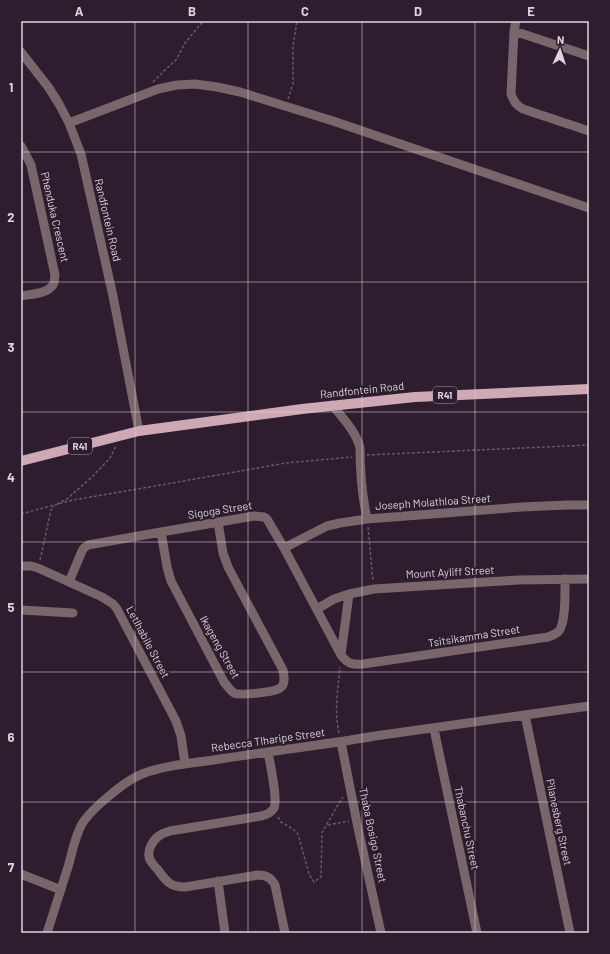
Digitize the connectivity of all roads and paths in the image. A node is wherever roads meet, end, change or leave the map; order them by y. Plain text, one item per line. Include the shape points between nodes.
1 (204, 21) edge
2 (297, 21) edge
3 (516, 21) edge
4 (514, 31) junction
5 (21, 52) edge
6 (589, 56) edge
7 (143, 94) junction
8 (286, 106) junction
9 (69, 123) junction
10 (589, 131) edge
11 (21, 146) edge
12 (589, 208) edge
13 (21, 296) edge
14 (589, 389) edge
15 (332, 406) junction
16 (139, 431) junction
17 (122, 436) junction
18 (589, 445) edge
19 (360, 456) junction
20 (21, 462) edge
21 (589, 505) edge
22 (54, 506) junction
23 (21, 514) edge
24 (367, 519) junction
25 (218, 522) junction
26 (161, 532) junction
27 (284, 548) junction
28 (21, 566) edge
29 (38, 568) junction
30 (565, 579) junction
31 (589, 579) edge
32 (69, 582) junction
33 (374, 589) junction
34 (349, 594) junction
35 (316, 609) junction
36 (21, 610) edge
37 (73, 613) dead end
38 (341, 655) junction
39 (589, 706) edge
40 (525, 715) junction
41 (434, 729) junction
42 (341, 742) junction
43 (268, 752) junction
44 (185, 764) junction
45 (350, 786) junction
46 (274, 808) junction
47 (357, 820) junction
48 (328, 825) junction
49 (21, 874) edge
50 (218, 881) junction
51 (61, 890) junction
52 (47, 933) edge
53 (225, 933) edge
54 (285, 933) edge
55 (381, 933) edge
56 (477, 933) edge
57 (570, 933) edge

1 - 7 path via 185,43 176,60
2 - 8 path via 293,46 293,84
3 - 4 street
4 - 6 street
4 - 10 street via 511,94 516,105
5 - 9 street, Randfontein Road via 49,88
7 - 8 street via 177,85 194,84 240,92
7 - 9 street
8 - 12 street
9 - 16 street, Randfontein Road via 81,154 113,296
11 - 13 street, Phenduka Crescent via 31,165 55,275 53,285 45,290
14 - 15 main road, Randfontein Road / R41 via 415,397
15 - 16 main road, Randfontein Road / R41
15 - 19 street via 358,441
16 - 17 main road, Randfontein Road / R41
17 - 20 main road, Randfontein Road / R41
17 - 22 path via 110,458 99,471 74,494
18 - 19 path
19 - 22 path via 270,466 73,500
19 - 24 street via 362,496
21 - 24 street, Joseph Molathloa Street via 522,507
22 - 23 path
22 - 29 path
24 - 27 street, Joseph Molathloa Street via 327,526
24 - 33 path
25 - 26 street, Sigoga Street
25 - 26 street, Ikageng Street via 228,567 282,670 283,685 275,690 238,694 228,688 171,582
25 - 27 street, Sigoga Street via 254,516 264,517
26 - 32 street, Sigoga Street via 88,545 82,551
27 - 35 street, Sigoga Street
28 - 29 street, Letlhabile Street
29 - 32 street, Letlhabile Street
30 - 31 street, Mount Ayliff Street
30 - 33 street, Mount Ayliff Street
30 - 38 street, Tsitsikamma Street via 564,619 560,630 548,637 363,664 350,664
32 - 44 street, Letlhabile Street via 102,597 117,609 176,721
33 - 34 street, Mount Ayliff Street
34 - 35 street, Mount Ayliff Street
34 - 38 street
35 - 38 street, Sigoga Street
36 - 37 street
38 - 42 path via 336,713
39 - 40 street, Rebecca Tlharipe Street
40 - 41 street, Rebecca Tlharipe Street
40 - 57 street, Pilanesberg Street
41 - 42 street, Rebecca Tlharipe Street
41 - 56 street, Thabanchu Street
42 - 43 street, Rebecca Tlharipe Street
42 - 45 street, Thaba Bosigo Street
43 - 44 street, Rebecca Tlharipe Street
43 - 46 street via 276,798
44 - 51 street, Rebecca Tlharipe Street via 136,777 92,811 79,830
45 - 47 street, Thaba Bosigo Street
45 - 48 path
46 - 48 path via 281,822 293,828 298,834 309,874 314,882 321,877 322,833
46 - 50 street via 261,816 170,831 161,834 151,844 150,860 164,879 173,885 185,887
47 - 48 path
47 - 55 street, Thaba Bosigo Street
49 - 51 street
50 - 53 street
50 - 54 street via 258,875 269,877 275,885
51 - 52 street, Rebecca Tlharipe Street

